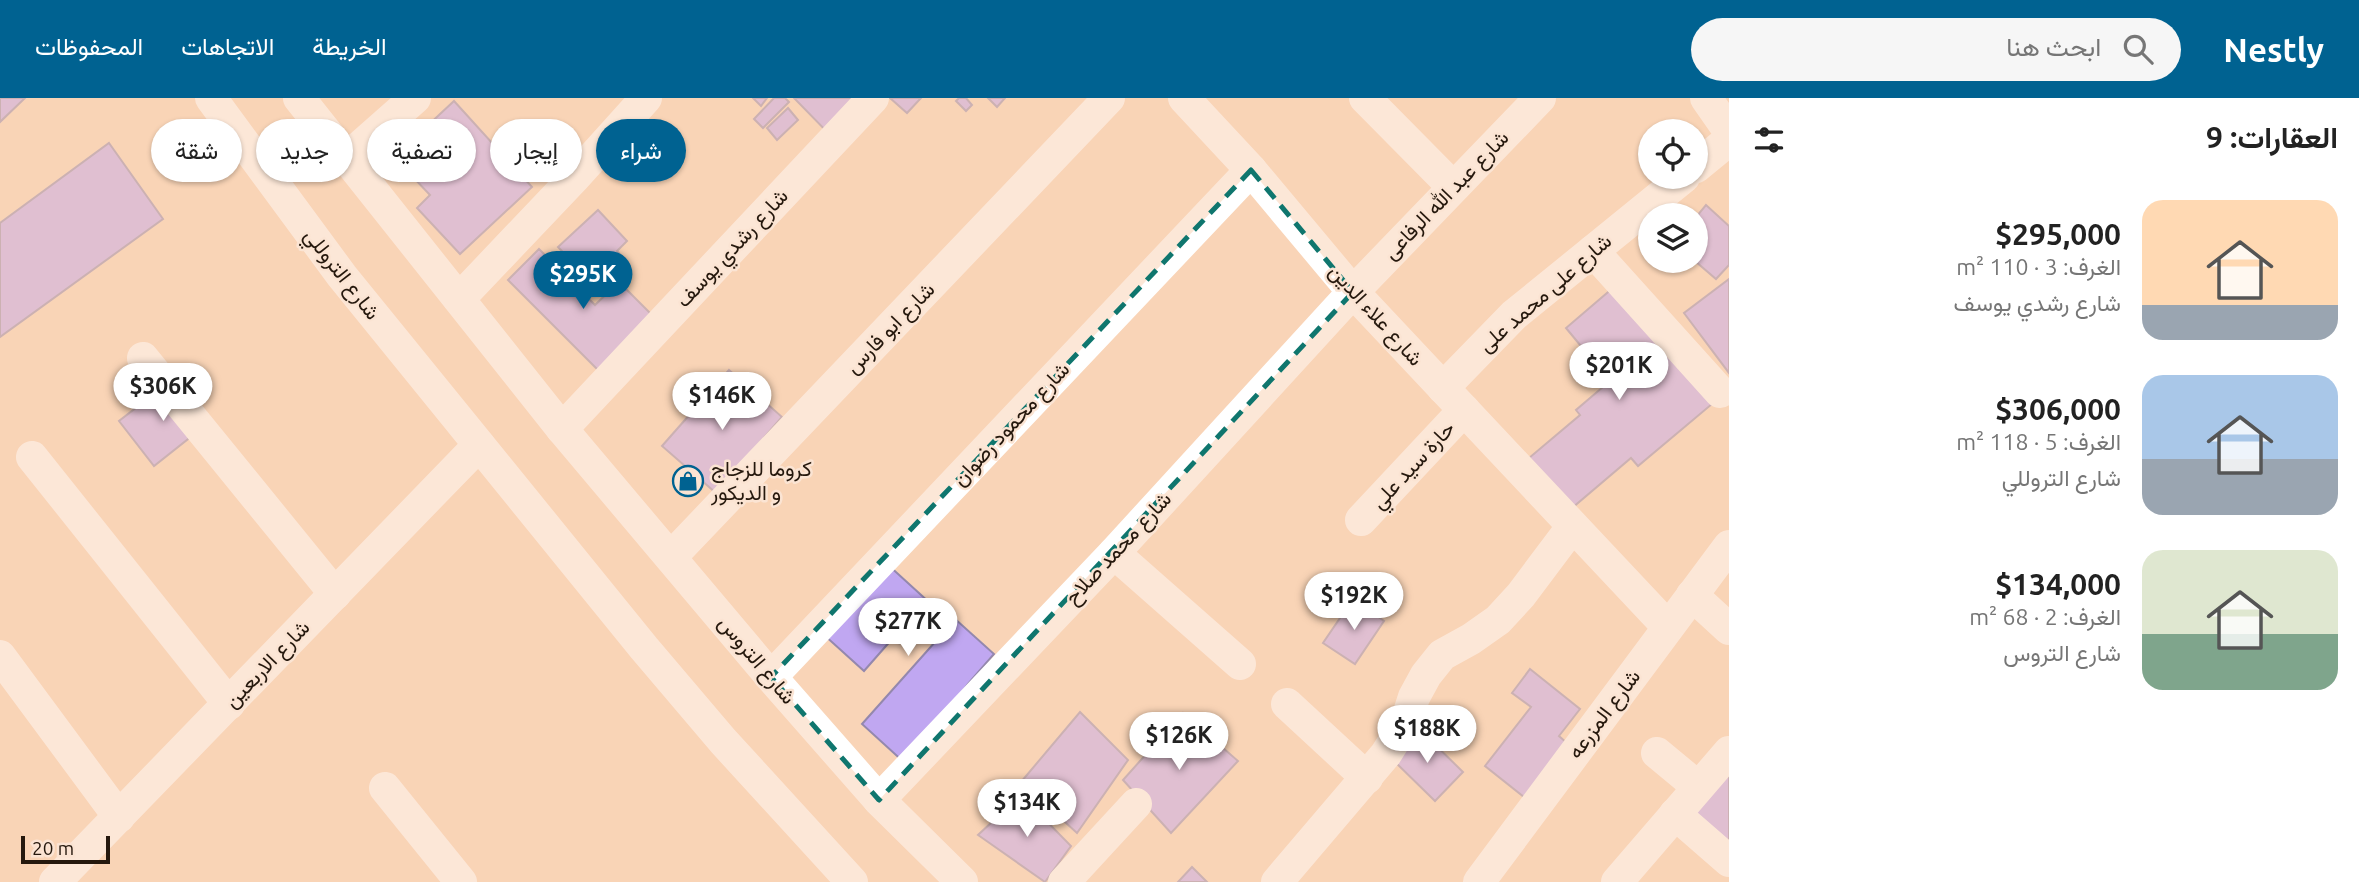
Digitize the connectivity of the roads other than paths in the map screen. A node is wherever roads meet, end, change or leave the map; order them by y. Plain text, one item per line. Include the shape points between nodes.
1 (211, 98) edge
2 (299, 98) edge
3 (415, 98) edge
4 (646, 98) edge
5 (873, 98) edge
6 (1109, 98) edge
7 (1184, 98) edge
8 (1364, 98) edge
9 (1540, 98) edge
10 (1706, 98) edge
11 (316, 119) edge
12 (1729, 131) edge
13 (1729, 140) edge
14 (353, 153) edge
15 (1708, 157) edge
16 (353, 166) edge
17 (1251, 170) junction
18 (1453, 187) junction
19 (1669, 189) edge
20 (1594, 251) junction
21 (1353, 292) junction
22 (459, 299) junction
23 (143, 358) dead end
24 (1443, 387) junction
25 (1720, 392) dead end
26 (1464, 410) junction
27 (562, 429) junction
28 (479, 445) junction
29 (32, 457) dead end
30 (1361, 520) dead end
31 (1572, 527) junction
32 (1729, 546) edge
33 (1114, 553) junction
34 (670, 557) junction
35 (335, 594) junction
36 (1692, 595) junction
37 (1668, 627) junction
38 (1729, 629) edge
39 (0, 656) edge
40 (1240, 664) dead end
41 (771, 677) junction
42 (229, 704) junction
43 (1287, 704) dead end
44 (1729, 752) edge
45 (1657, 753) dead end
46 (1367, 778) junction
47 (1698, 787) junction
48 (385, 788) dead end
49 (879, 800) junction
50 (1136, 804) dead end
51 (1675, 814) junction
52 (119, 817) junction
53 (1729, 860) edge
54 (55, 882) edge
55 (461, 882) edge
56 (852, 882) edge
57 (962, 882) edge
58 (1064, 882) edge
59 (1278, 882) edge
60 (1479, 882) edge
61 (1617, 882) edge

1 - 28 street, شارع التروللي via 342,276
2 - 11 street
3 - 14 street
4 - 22 street
5 - 27 street, شارع رشدي يوسف
6 - 34 street, شارع ابو فارس
7 - 17 street, شارع علاء الدين
8 - 18 street
9 - 18 street, شارع عبد الله الرفاعى
10 - 12 street
13 - 15 street
16 - 22 street
17 - 21 street, شارع علاء الدين
17 - 41 street, شارع محمود رضوان
18 - 21 street, شارع عبد الله الرفاعى
19 - 20 street, شارع على محمد على
20 - 24 street, شارع على محمد على via 1514,315
20 - 25 street
21 - 24 street, شارع علاء الدين
21 - 33 street, شارع محمد صلاح
22 - 27 street
23 - 35 street
24 - 26 street, شارع علاء الدين
26 - 30 street, حارة سيد علي
26 - 31 street, شارع علاء الدين
27 - 34 street, شارع التروس
28 - 35 street, شارع الاربعين
28 - 56 street via 644,648
29 - 42 street
31 - 37 street, شارع علاء الدين
31 - 46 street via 1498,620 1442,655 1414,697 1406,722
32 - 36 street, شارع المزرعه
33 - 40 street
33 - 49 street, شارع محمد صلاح
34 - 41 street, شارع التروس
35 - 42 street, شارع الاربعين
36 - 37 street, شارع المزرعه
36 - 38 street
37 - 60 street, شارع المزرعه
39 - 52 street
41 - 49 street, شارع التروس
42 - 52 street, شارع الاربعين
43 - 46 street
44 - 47 street
45 - 47 street
46 - 59 street
47 - 51 street
48 - 55 street
49 - 57 street, شارع التروس
50 - 58 street
51 - 53 street
51 - 61 street
52 - 54 street, شارع الاربعين

